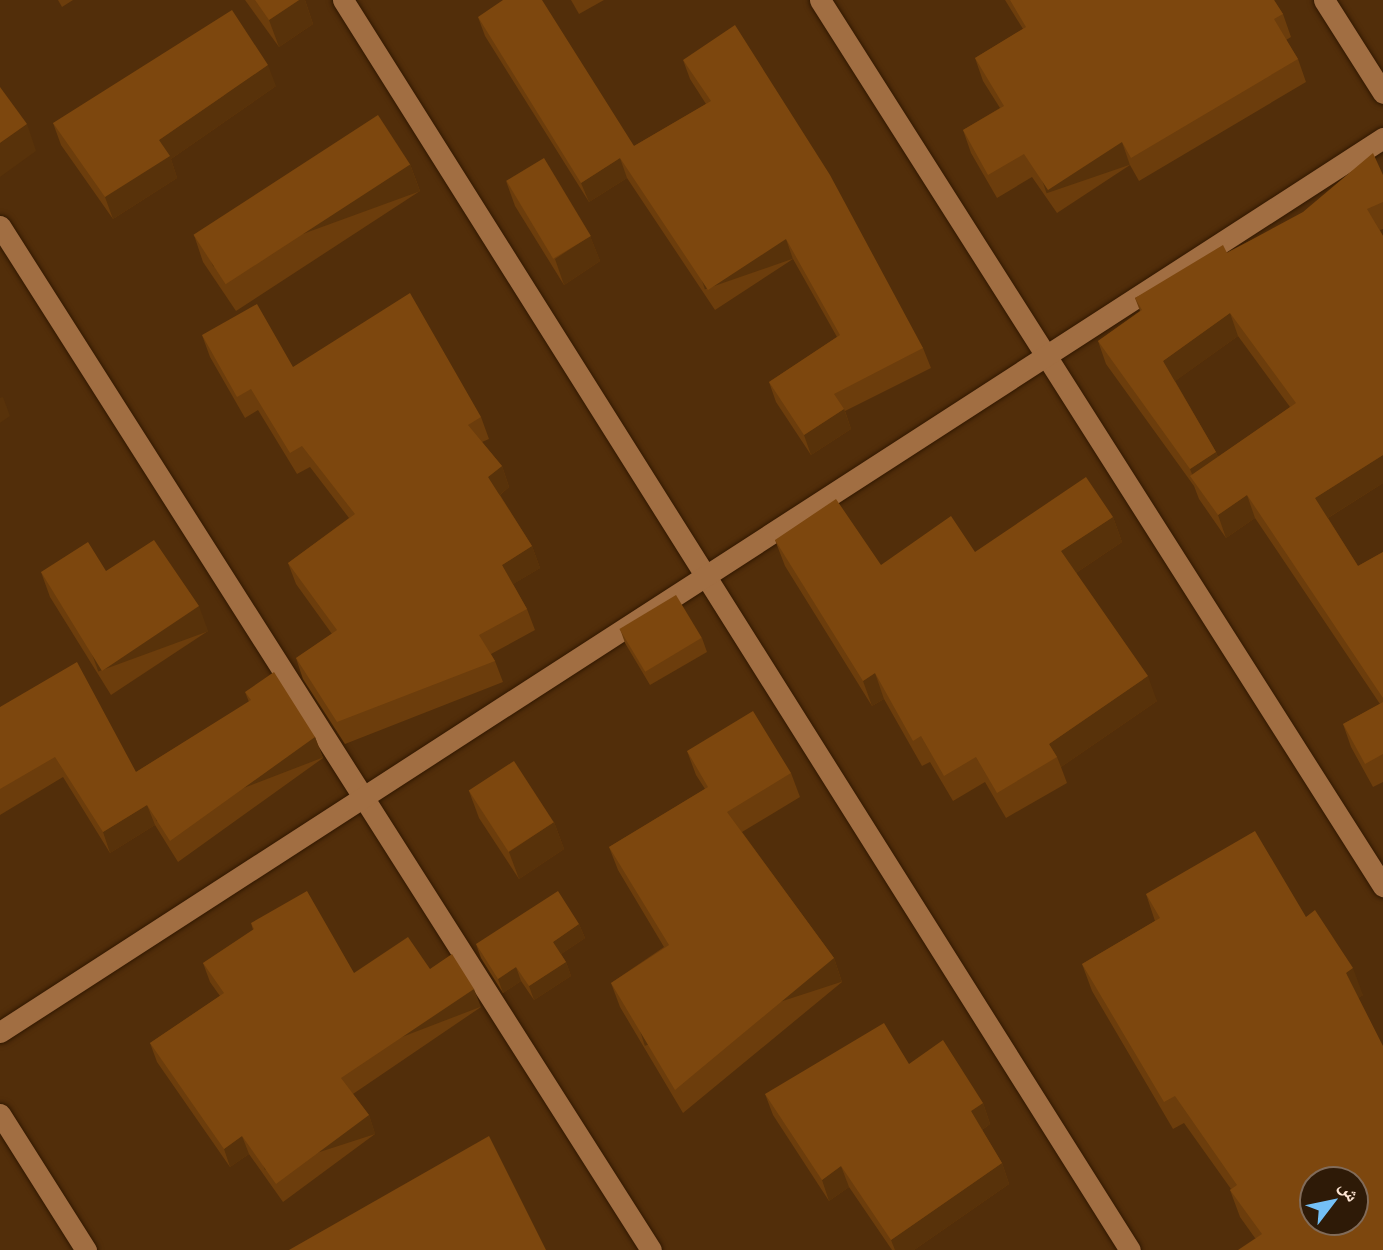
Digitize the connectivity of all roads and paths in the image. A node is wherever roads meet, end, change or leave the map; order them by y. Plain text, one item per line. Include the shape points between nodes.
1 (343, 0) edge
2 (820, 0) edge
3 (1324, 0) edge
4 (1383, 93) edge
5 (1383, 138) edge
6 (0, 226) edge
7 (1043, 355) junction
8 (703, 573) junction
9 (366, 793) junction
10 (1383, 886) edge
11 (0, 1032) edge
12 (0, 1114) edge
13 (86, 1250) edge
14 (652, 1250) edge
15 (1130, 1250) edge

1 - 8 street
2 - 7 street
3 - 4 street
5 - 7 street
6 - 9 street
7 - 8 street
7 - 10 street
8 - 9 street
8 - 15 street
9 - 11 street
9 - 14 street
12 - 13 street

